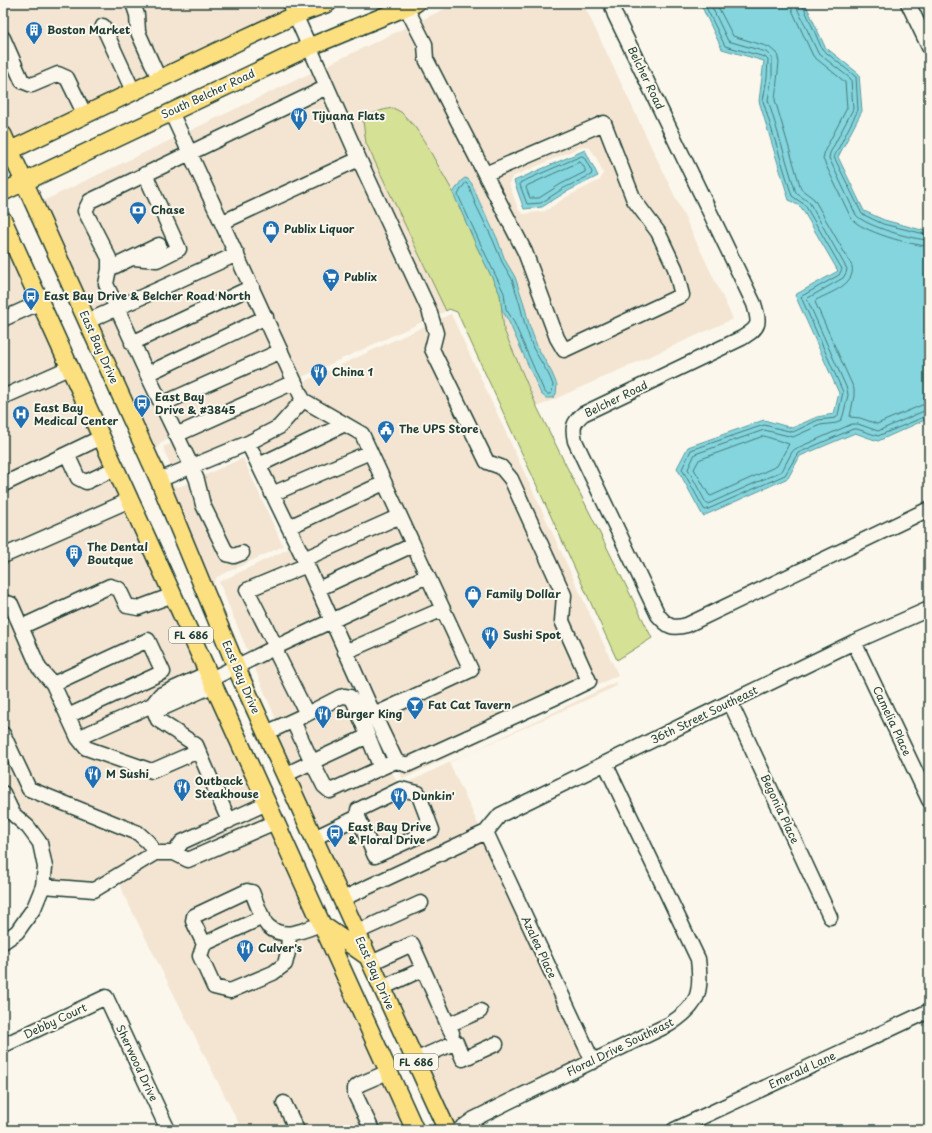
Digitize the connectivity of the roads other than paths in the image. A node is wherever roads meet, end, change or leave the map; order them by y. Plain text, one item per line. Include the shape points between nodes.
1 (133, 3) edge
2 (328, 3) edge
3 (611, 3) edge
4 (908, 3) edge
5 (409, 4) edge
6 (292, 9) edge
7 (103, 26) dead end
8 (3, 38) edge
9 (308, 46) junction
10 (929, 47) edge
11 (159, 79) junction
12 (327, 87) junction
13 (133, 92) junction
14 (171, 112) junction
15 (85, 115) junction
16 (3, 135) edge
17 (6, 152) edge
18 (190, 153) junction
19 (359, 159) junction
20 (145, 174) junction
21 (485, 174) junction
22 (24, 182) junction
23 (3, 192) edge
24 (3, 220) edge
25 (223, 222) junction
26 (167, 241) junction
27 (237, 254) junction
28 (133, 258) junction
29 (109, 269) junction
30 (252, 287) junction
31 (40, 302) junction
32 (117, 308) junction
33 (266, 318) junction
34 (3, 319) edge
35 (88, 321) junction
36 (132, 343) junction
37 (281, 351) junction
38 (71, 368) junction
39 (147, 374) junction
40 (294, 382) junction
41 (3, 397) edge
42 (303, 400) junction
43 (162, 404) junction
44 (345, 424) junction
45 (176, 435) junction
46 (102, 437) junction
47 (248, 442) junction
48 (370, 452) junction
49 (67, 454) junction
50 (259, 465) junction
51 (192, 467) junction
52 (116, 468) junction
53 (159, 480) junction
54 (384, 483) junction
55 (4, 484) dead end
56 (272, 494) junction
57 (130, 500) junction
58 (929, 509) edge
59 (400, 516) junction
60 (289, 528) junction
61 (413, 545) junction
62 (242, 553) dead end
63 (3, 556) edge
64 (306, 562) junction
65 (427, 576) junction
66 (318, 589) junction
67 (173, 595) junction
68 (3, 602) edge
69 (929, 609) edge
70 (443, 610) junction
71 (331, 620) junction
72 (21, 627) junction
73 (854, 642) junction
74 (276, 646) junction
75 (346, 652) junction
76 (236, 666) junction
77 (211, 679) junction
78 (53, 684) junction
79 (730, 702) junction
80 (152, 705) junction
81 (307, 714) junction
82 (374, 715) junction
83 (68, 716) junction
84 (293, 721) junction
85 (266, 733) junction
86 (3, 734) edge
87 (368, 736) junction
88 (78, 738) junction
89 (198, 751) junction
90 (396, 761) junction
91 (312, 762) junction
92 (605, 763) junction
93 (381, 768) junction
94 (285, 775) junction
95 (3, 793) edge
96 (929, 800) edge
97 (266, 803) junction
98 (8, 813) edge
99 (358, 817) junction
100 (275, 822) junction
101 (225, 823) junction
102 (486, 832) junction
103 (314, 838) junction
104 (229, 843) junction
105 (155, 853) junction
106 (174, 853) junction
107 (43, 886) junction
108 (342, 899) junction
109 (421, 903) dead end
110 (830, 916) dead end
111 (263, 917) junction
112 (321, 924) junction
113 (357, 932) junction
114 (288, 934) junction
115 (3, 942) edge
116 (204, 944) junction
117 (369, 959) junction
118 (423, 969) junction
119 (382, 988) junction
120 (106, 997) joint
121 (480, 1010) dead end
122 (929, 1011) edge
123 (448, 1025) junction
124 (456, 1042) junction
125 (496, 1044) dead end
126 (4, 1045) dead end
127 (415, 1060) junction
128 (593, 1062) junction
129 (388, 1072) junction
130 (284, 1103) dead end
131 (168, 1130) edge
132 (297, 1130) edge
133 (372, 1130) edge
134 (415, 1130) edge
135 (447, 1130) edge
136 (459, 1130) edge
137 (674, 1130) edge

1 - 11 street via 138,32
2 - 6 main road
3 - 58 street, Belcher Road via 754,304 758,319 754,330 742,338 583,414 576,421 573,430 575,441 658,615 666,624 676,628 687,626
4 - 10 street
5 - 9 main road, South Belcher Road
5 - 21 street via 425,44 426,59
6 - 9 street
6 - 11 main road
7 - 13 street
8 - 15 street via 22,81 32,85 58,74 67,78
9 - 12 street
9 - 14 main road, South Belcher Road
11 - 13 main road
12 - 18 street
12 - 19 street
13 - 15 main road
14 - 18 street
14 - 22 main road, South Belcher Road
15 - 17 main road
16 - 17 main road, East Bay Drive / FL 686
17 - 22 main road, East Bay Drive / FL 686
18 - 20 street
18 - 25 street
19 - 25 street
19 - 90 street via 429,310 436,333 432,349 487,462 501,467 512,478 564,595 562,621 589,681 407,765
20 - 26 street
20 - 29 street via 90,201 85,211 109,258
21 - 21 street via 525,252 557,338 564,350 682,294 675,268 658,232 634,200 604,124
22 - 23 main road, South Belcher Road
22 - 35 main road, East Bay Drive / FL 686
24 - 31 main road, FL 686
25 - 27 street
26 - 28 street
26 - 28 street via 179,249 157,260
27 - 30 street
27 - 32 street
28 - 29 street
29 - 32 street via 106,284
30 - 33 street
30 - 36 street
31 - 34 street
31 - 38 main road, FL 686
32 - 35 street
32 - 36 street
33 - 37 street
33 - 39 street
35 - 53 main road, East Bay Drive / FL 686
36 - 39 street
37 - 40 street
37 - 43 street
38 - 41 street
38 - 46 main road, FL 686
39 - 43 street
40 - 42 street
40 - 45 street
42 - 44 street
42 - 47 street via 278,427
43 - 45 street
44 - 48 street via 362,434
44 - 50 street
45 - 51 street
46 - 49 street
46 - 52 main road, FL 686
47 - 50 street
47 - 51 street
48 - 54 street
48 - 56 street
49 - 52 street via 78,478 86,482
49 - 55 street
50 - 56 street
51 - 53 street
51 - 62 street via 203,505 227,554 234,556
52 - 57 main road, FL 686
53 - 76 main road, East Bay Drive / FL 686
54 - 59 street
54 - 60 street
56 - 60 street
57 - 63 street
57 - 67 main road, FL 686
59 - 61 street
59 - 64 street
60 - 64 street
61 - 65 street
61 - 66 street
64 - 66 street
64 - 74 street via 247,590
65 - 70 street
65 - 71 street
66 - 71 street
67 - 72 street via 138,608 127,606 120,589 110,586
67 - 77 main road, FL 686
68 - 72 street via 10,604
69 - 73 street, 36th Street Southeast
70 - 75 street
70 - 82 street via 471,670
71 - 74 street
71 - 75 street
72 - 78 street via 39,668
73 - 79 street, 36th Street Southeast
73 - 96 street, Camelia Place
74 - 76 street
74 - 81 street via 278,656
75 - 82 street
76 - 77 street
76 - 85 main road, East Bay Drive / FL 686
77 - 80 street via 160,694
77 - 97 main road, FL 686
78 - 83 street
78 - 83 street via 148,640 163,672
79 - 92 street, 36th Street Southeast
79 - 110 street, Begonia Place
80 - 88 street
80 - 89 street via 158,720 196,745
81 - 84 street
81 - 87 street via 340,697 350,697
82 - 90 street
83 - 88 street
84 - 85 street
84 - 91 street
85 - 94 main road, East Bay Drive / FL 686
86 - 105 street via 29,789 138,833
87 - 91 street
87 - 93 street
88 - 89 street via 86,748 152,771
89 - 101 street
90 - 93 street
91 - 93 street via 324,786 330,791
91 - 94 street
92 - 102 street, 36th Street Southeast via 500,815
92 - 128 street, Floral Drive Southeast via 698,959 700,978 697,997 684,1015
94 - 103 main road, East Bay Drive / FL 686
95 - 98 street
97 - 100 main road, FL 686
97 - 101 street
98 - 107 street via 28,826 40,843 45,867
99 - 99 street via 376,856 432,830 418,793 401,789 358,810
99 - 103 street
100 - 104 street
100 - 112 main road, FL 686
101 - 104 street
101 - 106 street via 182,842
102 - 108 street
102 - 128 street, Azalea Place
103 - 108 main road, East Bay Drive / FL 686
104 - 106 street via 188,860
105 - 106 street
105 - 107 street via 94,890
107 - 115 street via 34,908 17,932
108 - 113 main road, East Bay Drive / FL 686
109 - 113 street
111 - 114 street via 267,926 279,933
111 - 116 street
111 - 116 street via 252,892 247,891 194,916 193,921
112 - 114 street via 295,934
112 - 117 main road
112 - 129 main road, FL 686
113 - 117 main road, East Bay Drive / FL 686
114 - 116 street via 285,964 273,973 230,990 214,987 200,956
117 - 118 street via 412,944
117 - 119 main road, East Bay Drive / FL 686
118 - 119 street
118 - 123 street
119 - 127 main road, East Bay Drive / FL 686
120 - 126 street, Debby Court
120 - 131 street, Sherwood Drive
121 - 123 street
122 - 137 street, Emerald Lane
123 - 124 street
124 - 125 street via 463,1059
124 - 127 street
127 - 135 main road, East Bay Drive / FL 686
128 - 136 street, Floral Drive Southeast via 474,1119
129 - 133 street via 355,1088
129 - 134 main road, FL 686
130 - 132 street

